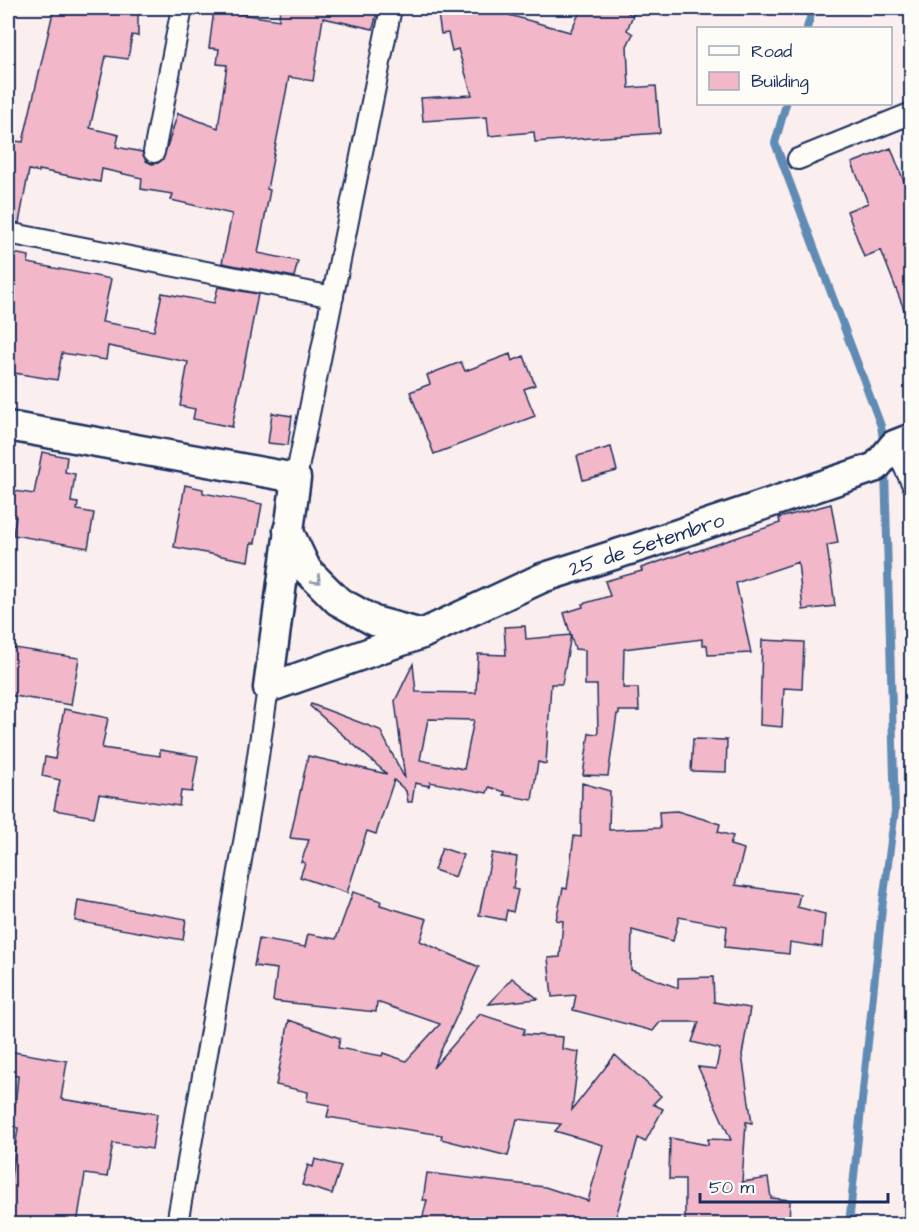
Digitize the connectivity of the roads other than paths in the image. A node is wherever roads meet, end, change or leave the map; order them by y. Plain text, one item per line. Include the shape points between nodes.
1 (182, 8) edge
2 (391, 8) edge
3 (912, 113) edge
4 (154, 152) dead end
5 (798, 159) dead end
6 (8, 233) edge
7 (333, 297) junction
8 (8, 426) edge
9 (903, 441) edge
10 (296, 478) junction
11 (912, 483) edge
12 (288, 530) junction
13 (422, 634) junction
14 (268, 688) junction
15 (177, 1224) edge

1 - 4 street
2 - 7 street
3 - 5 street
6 - 7 street
7 - 10 street
8 - 10 street
9 - 11 street
9 - 13 street, 25 de Setembro via 876,466 542,578
10 - 12 street
12 -> 13 street via 307,570 338,601 374,621
12 - 14 street
13 - 14 street, 25 de Setembro
14 - 15 street

